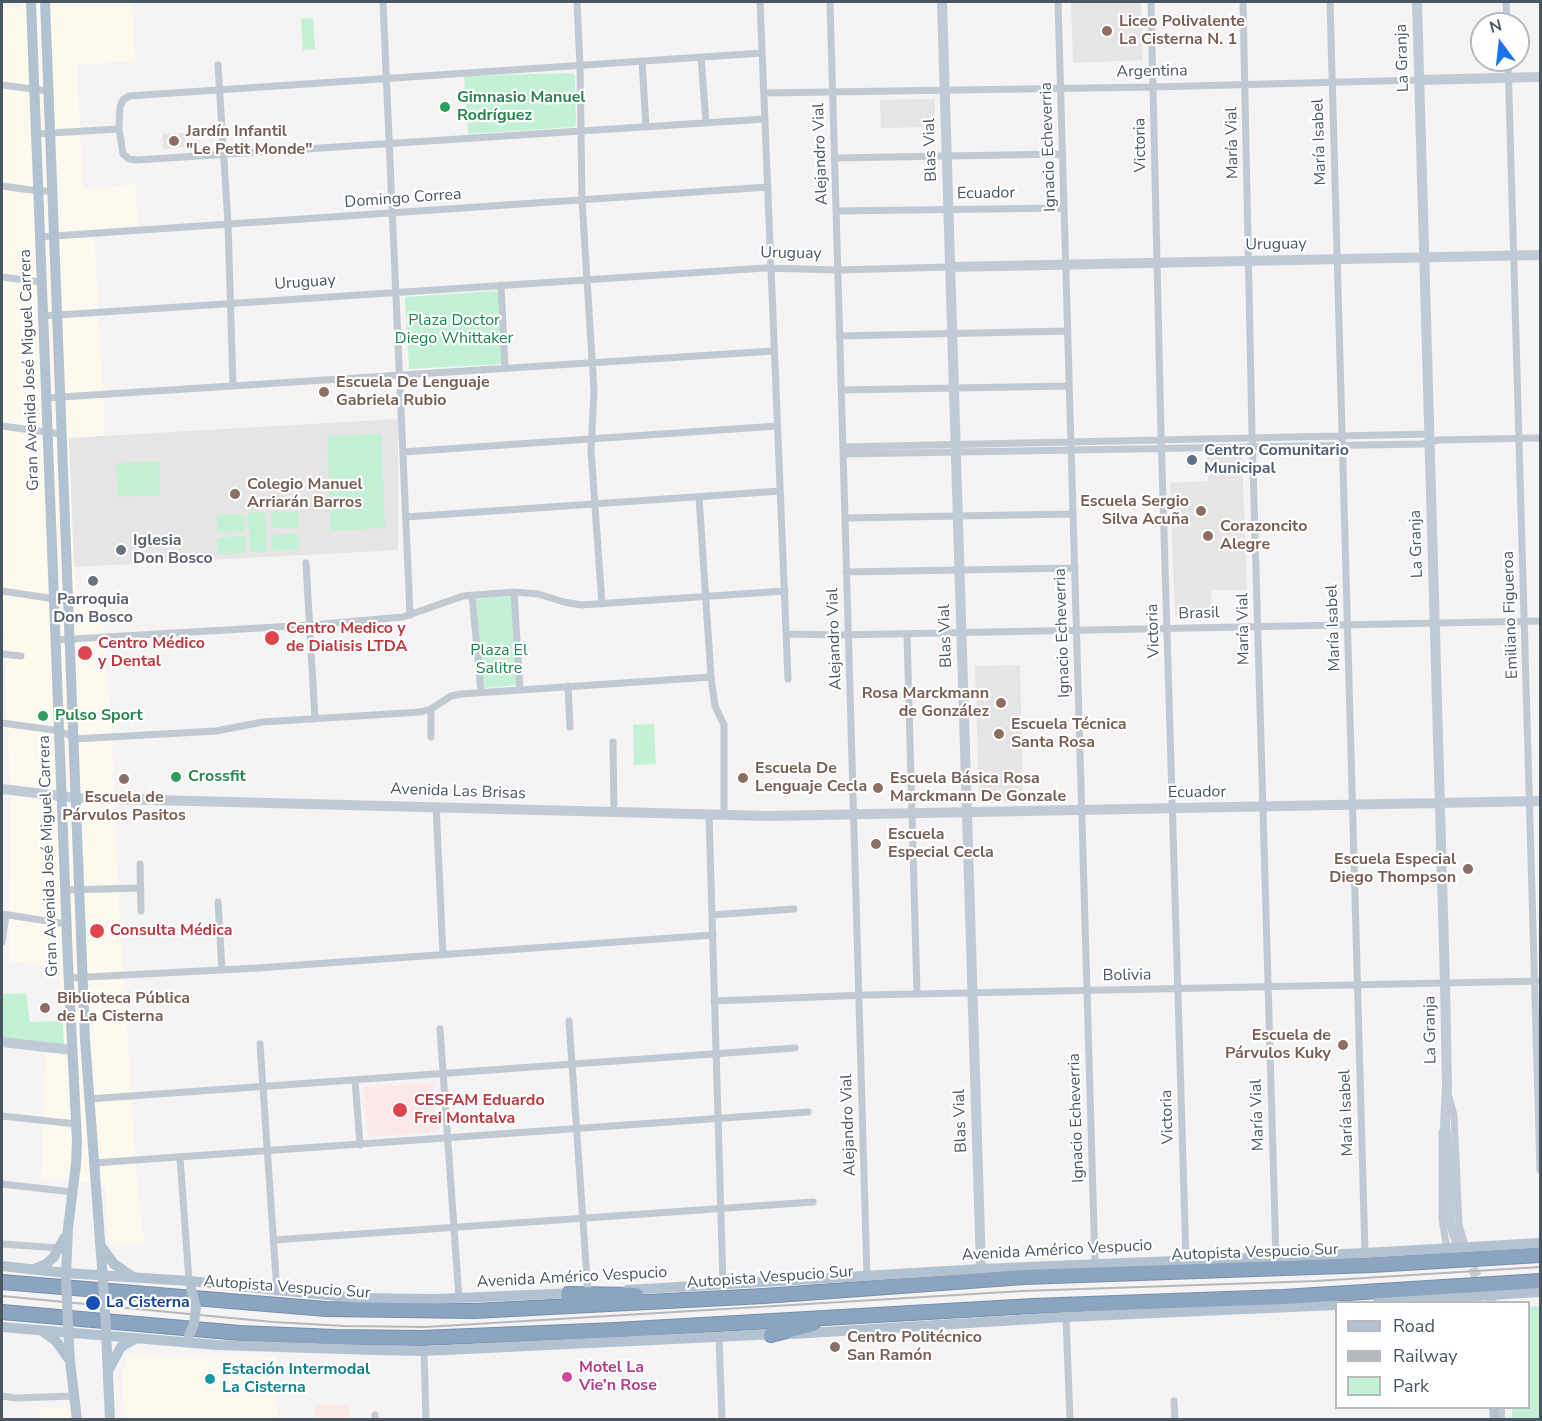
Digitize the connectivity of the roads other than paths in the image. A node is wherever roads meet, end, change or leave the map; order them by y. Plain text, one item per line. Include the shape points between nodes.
1 (31, 2) edge
2 (45, 2) edge
3 (383, 2) edge
4 (577, 2) edge
5 (760, 2) edge
6 (830, 2) edge
7 (942, 2) edge
8 (1058, 2) edge
9 (1151, 2) edge
10 (1243, 2) edge
11 (1330, 2) edge
12 (1417, 2) edge
13 (762, 53) junction
14 (701, 57) junction
15 (642, 61) junction
16 (218, 65) dead end
17 (580, 65) junction
18 (1508, 72) edge
19 (1540, 77) edge
20 (387, 78) junction
21 (1508, 78) junction
22 (1419, 80) junction
23 (1332, 82) junction
24 (2, 85) edge
25 (1245, 85) junction
26 (1153, 87) junction
27 (1061, 88) junction
28 (34, 89) junction
29 (220, 89) junction
30 (944, 90) junction
31 (48, 91) junction
32 (832, 92) junction
33 (764, 93) junction
34 (765, 119) junction
35 (706, 123) junction
36 (646, 127) junction
37 (119, 129) junction
38 (582, 131) junction
39 (49, 133) junction
40 (35, 134) junction
41 (390, 144) junction
42 (224, 154) junction
43 (1063, 154) junction
44 (946, 156) junction
45 (834, 158) junction
46 (2, 186) edge
47 (768, 187) junction
48 (38, 191) junction
49 (52, 191) junction
50 (582, 200) junction
51 (1064, 208) junction
52 (948, 209) junction
53 (836, 211) junction
54 (394, 213) junction
55 (228, 224) junction
56 (53, 236) junction
57 (39, 237) junction
58 (1540, 255) edge
59 (1514, 256) junction
60 (1424, 257) junction
61 (1338, 259) junction
62 (1248, 261) junction
63 (1157, 263) junction
64 (1066, 265) junction
65 (771, 267) junction
66 (949, 267) junction
67 (837, 270) junction
68 (2, 277) edge
69 (587, 280) junction
70 (41, 282) junction
71 (501, 285) junction
72 (397, 292) junction
73 (231, 303) junction
74 (57, 315) junction
75 (43, 316) junction
76 (1068, 331) junction
77 (951, 334) junction
78 (839, 336) junction
79 (774, 351) junction
80 (592, 363) junction
81 (505, 368) junction
82 (400, 375) junction
83 (233, 386) junction
84 (1070, 386) junction
85 (953, 388) junction
86 (841, 390) junction
87 (60, 397) junction
88 (46, 398) junction
89 (2, 426) edge
90 (777, 426) junction
91 (47, 433) junction
92 (61, 434) junction
93 (1342, 436) junction
94 (1252, 438) junction
95 (1429, 438) junction
96 (1519, 438) junction
97 (1540, 438) edge
98 (591, 439) junction
99 (1161, 440) junction
100 (1071, 442) junction
101 (1342, 445) junction
102 (1253, 447) junction
103 (1162, 448) junction
104 (955, 449) junction
105 (843, 450) junction
106 (1071, 451) junction
107 (403, 452) junction
108 (780, 491) junction
109 (699, 497) junction
110 (594, 504) junction
111 (1073, 514) junction
112 (957, 516) junction
113 (406, 517) junction
114 (845, 518) junction
115 (306, 563) dead end
116 (1075, 568) junction
117 (959, 570) junction
118 (846, 572) junction
119 (2, 591) edge
120 (785, 591) junction
121 (514, 592) junction
122 (472, 595) junction
123 (706, 597) junction
124 (54, 599) junction
125 (68, 602) junction
126 (602, 604) junction
127 (410, 615) junction
128 (1540, 621) edge
129 (1525, 622) junction
130 (1434, 624) junction
131 (310, 625) junction
132 (1347, 625) junction
133 (1258, 626) junction
134 (1167, 629) junction
135 (1076, 631) junction
136 (961, 633) junction
137 (786, 634) junction
138 (907, 634) junction
139 (848, 635) junction
140 (56, 640) junction
141 (70, 640) junction
142 (2, 654) edge
143 (21, 656) dead end
144 (711, 677) junction
145 (788, 680) dead end
146 (568, 686) junction
147 (520, 690) junction
148 (481, 692) junction
149 (430, 709) junction
150 (315, 719) junction
151 (2, 723) edge
152 (570, 728) dead end
153 (59, 731) junction
154 (431, 737) dead end
155 (74, 739) junction
156 (613, 742) dead end
157 (2, 789) edge
158 (61, 795) junction
159 (76, 798) junction
160 (1535, 802) edge
161 (1439, 803) junction
162 (1352, 805) junction
163 (436, 806) junction
164 (1263, 806) junction
165 (1173, 808) junction
166 (1082, 810) junction
167 (614, 812) junction
168 (966, 813) junction
169 (912, 814) junction
170 (709, 815) junction
171 (724, 815) junction
172 (854, 816) junction
173 (140, 864) dead end
174 (141, 888) junction
175 (65, 890) junction
176 (79, 890) junction
177 (218, 902) dead end
178 (794, 909) dead end
179 (141, 911) dead end
180 (4, 915) edge
181 (712, 915) junction
182 (66, 924) junction
183 (713, 935) junction
184 (2, 942) edge
185 (443, 955) junction
186 (222, 970) junction
187 (82, 977) junction
188 (69, 978) junction
189 (1537, 981) edge
190 (1445, 983) junction
191 (1357, 985) junction
192 (1268, 987) junction
193 (1178, 989) junction
194 (1087, 991) junction
195 (972, 993) junction
196 (917, 994) junction
197 (859, 995) junction
198 (714, 1001) junction
199 (569, 1021) dead end
200 (440, 1029) dead end
201 (2, 1042) edge
202 (260, 1044) dead end
203 (795, 1048) dead end
204 (72, 1050) junction
205 (715, 1054) junction
206 (572, 1064) junction
207 (87, 1065) junction
208 (443, 1073) junction
209 (355, 1080) junction
210 (263, 1086) junction
211 (1448, 1092) junction
212 (89, 1099) junction
213 (1445, 1108) junction
214 (808, 1112) dead end
215 (2, 1116) edge
216 (717, 1120) junction
217 (76, 1124) junction
218 (577, 1130) junction
219 (447, 1139) junction
220 (360, 1145) junction
221 (1448, 1150) junction
222 (268, 1151) junction
223 (180, 1157) junction
224 (94, 1163) junction
225 (1540, 1170) edge
226 (2, 1184) edge
227 (72, 1192) junction
228 (813, 1202) dead end
229 (720, 1208) junction
230 (583, 1218) junction
231 (454, 1227) junction
232 (68, 1228) junction
233 (274, 1240) junction
234 (1456, 1240) dead end
235 (1540, 1243) edge
236 (2, 1244) edge
237 (100, 1245) junction
238 (60, 1248) junction
239 (1466, 1248) junction
240 (1447, 1249) junction
241 (1365, 1253) junction
242 (1540, 1255) edge
243 (1276, 1257) junction
244 (1186, 1260) junction
245 (1095, 1263) junction
246 (2, 1266) edge
247 (34, 1269) junction
248 (981, 1269) junction
249 (66, 1275) junction
250 (867, 1277) junction
251 (136, 1278) junction
252 (103, 1279) junction
253 (1540, 1281) edge
254 (2, 1282) edge
255 (188, 1284) junction
256 (723, 1284) junction
257 (278, 1292) junction
258 (1540, 1292) edge
259 (588, 1293) junction
260 (568, 1294) junction
261 (764, 1296) junction
262 (459, 1299) junction
263 (1488, 1301) edge
264 (1335, 1305) edge
265 (2, 1312) edge
266 (842, 1316) junction
267 (1066, 1317) junction
268 (2, 1327) edge
269 (68, 1329) junction
270 (41, 1331) junction
271 (106, 1332) junction
272 (771, 1335) junction
273 (719, 1337) junction
274 (135, 1339) junction
275 (177, 1342) junction
276 (424, 1351) junction
277 (70, 1361) junction
278 (108, 1372) junction
279 (2, 1396) edge
280 (73, 1396) junction
281 (1174, 1401) dead end
282 (77, 1419) edge
283 (110, 1419) edge
284 (426, 1419) edge
285 (722, 1419) edge
286 (1070, 1419) edge
287 (1174, 1419) edge

1 - 28 main road, Gran Avenida José Miguel Carrera
2 - 31 main road, Gran Avenida José Miguel Carrera
3 - 20 street
4 - 17 street
5 - 13 street
6 - 32 street, Alejandro Vial
7 - 30 street, Blas Vial
8 - 27 street, Ignacio Echeverria
9 - 26 street, Victoria
10 - 25 street, María Vial
11 - 23 street, María Isabel
12 - 22 street, La Granja
13 - 14 street
13 - 33 street
14 - 15 street
14 - 35 street
15 - 17 street
15 - 36 street
16 - 29 street
17 - 20 street
17 - 38 street
18 - 21 street, Emiliano Figueroa
19 - 21 street, Argentina
20 - 29 street
20 - 41 street
21 - 22 street, Argentina
21 - 59 street, Emiliano Figueroa
22 - 23 street, Argentina
22 - 60 street, La Granja
23 - 25 street, Argentina
23 - 61 street, María Isabel
24 - 28 street
25 - 26 street, Argentina
25 - 62 street, María Vial
26 - 27 street, Argentina
26 - 63 street, Victoria
27 - 30 street, Argentina
27 - 43 street, Ignacio Echeverria
28 - 31 street
28 - 40 main road, Gran Avenida José Miguel Carrera
29 - 37 street via 129,96 120,106
29 - 42 street
30 - 32 street, Argentina
30 - 44 street, Blas Vial
31 - 39 main road, Gran Avenida José Miguel Carrera
32 - 33 street, Argentina
32 - 45 street, Alejandro Vial
33 - 34 street
34 - 35 street
34 - 47 street
35 - 36 street
36 - 38 street
37 - 39 street
37 - 42 street via 121,151 133,160
38 - 41 street
38 - 50 street
39 - 40 street
39 - 49 main road, Gran Avenida José Miguel Carrera
40 - 48 main road, Gran Avenida José Miguel Carrera
41 - 42 street
41 - 54 street
42 - 55 street
43 - 44 street
43 - 51 street, Ignacio Echeverria
44 - 45 street
44 - 52 street, Blas Vial
45 - 53 street, Alejandro Vial
46 - 48 street
47 - 50 street, Domingo Correa
47 - 65 street
48 - 49 street
48 - 57 main road, Gran Avenida José Miguel Carrera
49 - 56 main road, Gran Avenida José Miguel Carrera
50 - 54 street, Domingo Correa
50 - 69 street
51 - 52 street, Ecuador
51 - 64 street, Ignacio Echeverria
52 - 53 street, Ecuador
52 - 66 street, Blas Vial
53 - 67 street, Alejandro Vial
54 - 55 street, Domingo Correa
54 - 72 street
55 - 56 street, Domingo Correa
55 - 73 street
56 - 57 street, Domingo Correa
56 - 74 main road, Gran Avenida José Miguel Carrera
57 - 70 main road, Gran Avenida José Miguel Carrera
58 - 59 street, Uruguay
59 - 60 street, Uruguay
59 - 96 street, Emiliano Figueroa
60 - 61 street, Uruguay
60 - 95 street, La Granja
61 - 62 street, Uruguay
61 - 93 street, María Isabel
62 - 63 street, Uruguay
62 - 94 street, María Vial
63 - 64 street, Uruguay
63 - 99 street, Victoria
64 - 66 street, Uruguay
64 - 76 street, Ignacio Echeverria
65 - 67 street, Uruguay
65 - 69 street, Uruguay
65 - 79 street
66 - 67 street, Uruguay
66 - 77 street, Blas Vial
67 - 78 street, Alejandro Vial
68 - 70 street
69 - 71 street, Uruguay
69 - 80 street
70 - 75 main road, Gran Avenida José Miguel Carrera
71 - 72 street, Uruguay
71 - 81 street
72 - 73 street, Uruguay
72 - 82 street
73 - 74 street, Uruguay
73 - 83 street
74 - 75 street, Uruguay
74 - 87 main road, Gran Avenida José Miguel Carrera
75 - 88 main road, Gran Avenida José Miguel Carrera
76 - 77 street
76 - 84 street, Ignacio Echeverria
77 - 78 street
77 - 85 street, Blas Vial
78 - 86 street, Alejandro Vial
79 - 80 street
79 - 90 street
80 - 81 street
80 - 98 street
81 - 82 street
82 - 83 street
82 - 107 street
83 - 87 street
84 - 85 street
84 - 100 street, Ignacio Echeverria
85 - 86 street
85 - 104 street, Blas Vial
86 - 105 street, Alejandro Vial
87 - 88 street
87 - 92 main road, Gran Avenida José Miguel Carrera
88 - 91 main road, Gran Avenida José Miguel Carrera
89 - 91 street
90 - 98 street
90 - 108 street
91 - 92 street
91 - 124 main road, Gran Avenida José Miguel Carrera
92 - 125 main road, Gran Avenida José Miguel Carrera
93 - 94 street
93 - 95 street
93 - 101 street, María Isabel
94 - 99 street
94 - 102 street, María Vial
95 - 96 street
95 - 101 street
95 - 130 street, La Granja
96 - 97 street
96 - 129 street, Emiliano Figueroa
98 - 107 street
98 - 110 street
99 - 100 street
99 - 103 street, Victoria
100 - 104 street
100 - 106 street, Ignacio Echeverria
101 - 102 street
101 - 132 street, María Isabel
102 - 103 street
102 - 133 street, María Vial
103 - 106 street
103 - 134 street, Victoria
104 - 105 street
104 - 106 street
104 - 112 street, Blas Vial
105 - 114 street, Alejandro Vial
106 - 111 street, Ignacio Echeverria
107 - 113 street
108 - 109 street
108 - 120 street
109 - 110 street
109 - 123 street
110 - 113 street
110 - 126 street
111 - 112 street
111 - 116 street, Ignacio Echeverria
112 - 114 street
112 - 117 street, Blas Vial
113 - 127 street
114 - 118 street, Alejandro Vial
115 - 131 street
116 - 117 street
116 - 135 street, Ignacio Echeverria
117 - 118 street
117 - 136 street, Blas Vial
118 - 139 street, Alejandro Vial
119 - 124 street
120 - 123 street
120 - 137 street
121 - 122 street
121 - 126 street via 575,604
121 - 147 street
122 - 127 street
122 - 148 street
123 - 126 street
123 - 144 street
124 - 125 street
124 - 140 main road, Gran Avenida José Miguel Carrera
125 - 141 main road, Gran Avenida José Miguel Carrera
127 - 131 street
128 - 129 street, Brasil
129 - 130 street, Brasil
129 - 160 street, Emiliano Figueroa
130 - 132 street, Brasil
130 - 161 street, La Granja
131 - 141 street
131 - 150 street
132 - 133 street, Brasil
132 - 162 street, María Isabel
133 - 134 street, Brasil
133 - 164 street, María Vial
134 - 135 street, Brasil
134 - 165 street, Victoria
135 - 136 street, Brasil
135 - 166 street, Ignacio Echeverria
136 - 138 street, Brasil
136 - 168 street, Blas Vial
137 - 139 street, Brasil
137 - 145 street
138 - 139 street, Brasil
138 - 169 street
139 - 172 street, Alejandro Vial
140 - 141 street
140 - 153 main road, Gran Avenida José Miguel Carrera
141 - 155 main road, Gran Avenida José Miguel Carrera
142 - 143 street
144 - 146 street
144 - 171 street via 716,708 724,725
146 - 147 street
146 - 152 street
147 - 148 street
148 - 149 street via 451,696
149 - 150 street
149 - 154 street
150 - 155 street via 263,722 216,731
151 - 153 street
153 - 155 street
153 - 158 main road, Gran Avenida José Miguel Carrera
155 - 159 main road, Gran Avenida José Miguel Carrera
156 - 167 street
157 - 158 street, Avenida Las Brisas
158 - 159 street, Avenida Las Brisas
158 - 175 main road, Gran Avenida José Miguel Carrera
159 - 163 street, Avenida Las Brisas
159 - 176 main road, Gran Avenida José Miguel Carrera
160 - 161 street, Ecuador
160 - 189 street, Emiliano Figueroa
161 - 162 street, Ecuador
161 - 190 street, La Granja
162 - 164 street, Ecuador
162 - 191 street, María Isabel
163 - 167 street, Avenida Las Brisas
163 - 185 street
164 - 165 street, Ecuador
164 - 192 street, María Vial
165 - 166 street, Ecuador
165 - 193 street, Victoria
166 - 168 street, Ecuador
166 - 194 street, Ignacio Echeverria
167 - 170 street, Avenida Las Brisas
168 - 169 street, Ecuador
168 - 195 street, Blas Vial
169 - 172 street, Ecuador
169 - 196 street
170 - 171 street, Avenida Las Brisas
170 - 181 street
171 - 172 street, Avenida Las Brisas
172 - 197 street, Alejandro Vial
173 - 174 street
174 - 176 street
174 - 179 street
175 - 176 street
175 - 182 main road, Gran Avenida José Miguel Carrera
176 - 187 main road, Gran Avenida José Miguel Carrera
177 - 186 street
178 - 181 street
180 - 182 street
180 - 184 street
181 - 183 street
182 - 188 main road, Gran Avenida José Miguel Carrera
183 - 185 street
183 - 198 street
185 - 186 street
186 - 187 street
187 - 188 street
187 - 207 main road, Gran Avenida José Miguel Carrera
188 - 204 main road, Gran Avenida José Miguel Carrera
189 - 190 street, Bolivia
189 - 225 street, Emiliano Figueroa
190 - 191 street, Bolivia
190 - 211 street, La Granja
191 - 192 street, Bolivia
191 - 241 street, María Isabel
192 - 193 street, Bolivia
192 - 243 street, María Vial
193 - 194 street, Bolivia
193 - 244 street, Victoria
194 - 195 street, Bolivia
194 - 245 street, Ignacio Echeverria
195 - 196 street, Bolivia
195 - 248 street, Blas Vial
196 - 197 street, Bolivia
197 - 198 street, Bolivia
197 - 250 street, Alejandro Vial
198 - 205 street
199 - 206 street
200 - 208 street
201 - 204 street
202 - 210 street
203 - 205 street
204 - 207 main road
204 - 217 main road, Gran Avenida José Miguel Carrera
205 - 206 street
205 - 216 street
206 - 208 street
206 - 218 street
207 - 212 main road, Gran Avenida José Miguel Carrera
208 - 209 street
208 - 219 street
209 - 210 street
209 - 220 street
210 - 212 street
210 - 222 street
211 - 213 street, La Granja
211 - 221 street, La Granja
211 - 239 street, La Granja via 1454,1115 1458,1217
212 - 224 main road, Gran Avenida José Miguel Carrera
213 - 221 street, La Granja
213 - 240 street, La Granja via 1442,1219
214 - 216 street
215 - 217 street
216 - 218 street
216 - 229 street
217 - 227 main road, Gran Avenida José Miguel Carrera
218 - 219 street
218 - 230 street
219 - 220 street
219 - 231 street
220 - 222 street
221 - 234 street, La Granja via 1450,1221
222 - 223 street
222 - 233 street
223 - 224 street
223 - 255 street
224 - 237 main road, Gran Avenida José Miguel Carrera
226 - 227 street
227 - 232 main road, Gran Avenida José Miguel Carrera
228 - 229 street
229 - 230 street
229 - 256 street
230 - 231 street
230 - 259 street
231 - 233 street
231 - 262 street
232 - 238 main road
232 - 249 main road, Gran Avenida José Miguel Carrera
233 - 257 street
235 - 239 main road, Avenida Américo Vespucio
236 - 238 street
237 - 251 main road via 114,1264
237 - 252 main road, Gran Avenida José Miguel Carrera
238 - 247 main road via 46,1264
239 - 240 main road, Avenida Américo Vespucio
240 - 241 main road, Avenida Américo Vespucio
241 - 243 main road, Avenida Américo Vespucio
242 - 261 highway, Autopista Vespucio Sur via 1014,1278
243 - 244 main road, Avenida Américo Vespucio
244 - 245 main road, Avenida Américo Vespucio
245 - 248 main road, Avenida Américo Vespucio
246 - 247 main road, Avenida Américo Vespucio
247 - 249 main road, Avenida Américo Vespucio
248 - 250 main road, Avenida Américo Vespucio
249 - 252 main road, Avenida Américo Vespucio
249 - 269 main road, Gran Avenida José Miguel Carrera, bridge
250 - 256 main road, Avenida Américo Vespucio
251 - 252 main road, Avenida Américo Vespucio
251 - 255 main road, Avenida Américo Vespucio
252 - 271 main road, Gran Avenida José Miguel Carrera, bridge
253 - 266 highway
254 - 261 highway, Autopista Vespucio Sur via 373,1311 505,1310
255 - 257 main road, Avenida Américo Vespucio
255 - 275 main road, bridge via 196,1306 194,1324 189,1335
256 - 259 main road, Avenida Américo Vespucio
257 - 262 main road, Avenida Américo Vespucio
258 - 263 main road
259 - 260 main road, Avenida Américo Vespucio
260 - 261 highway
260 - 262 main road, Avenida Américo Vespucio
264 - 267 main road
265 - 266 highway via 240,1333 384,1338 615,1330
266 - 272 highway
267 - 272 main road
267 - 286 street
268 - 270 main road
269 - 270 main road
269 - 271 main road
269 - 277 main road, Gran Avenida José Miguel Carrera
270 - 277 main road via 56,1341
271 - 274 main road
271 - 278 main road, Gran Avenida José Miguel Carrera
272 - 273 main road
273 - 276 main road
273 - 285 street
274 - 275 main road
274 - 278 main road via 118,1350
275 - 276 main road
276 - 284 street
277 - 280 main road, Gran Avenida José Miguel Carrera
278 - 283 main road, Gran Avenida José Miguel Carrera
279 - 280 street
280 - 282 main road, Gran Avenida José Miguel Carrera
281 - 287 street

